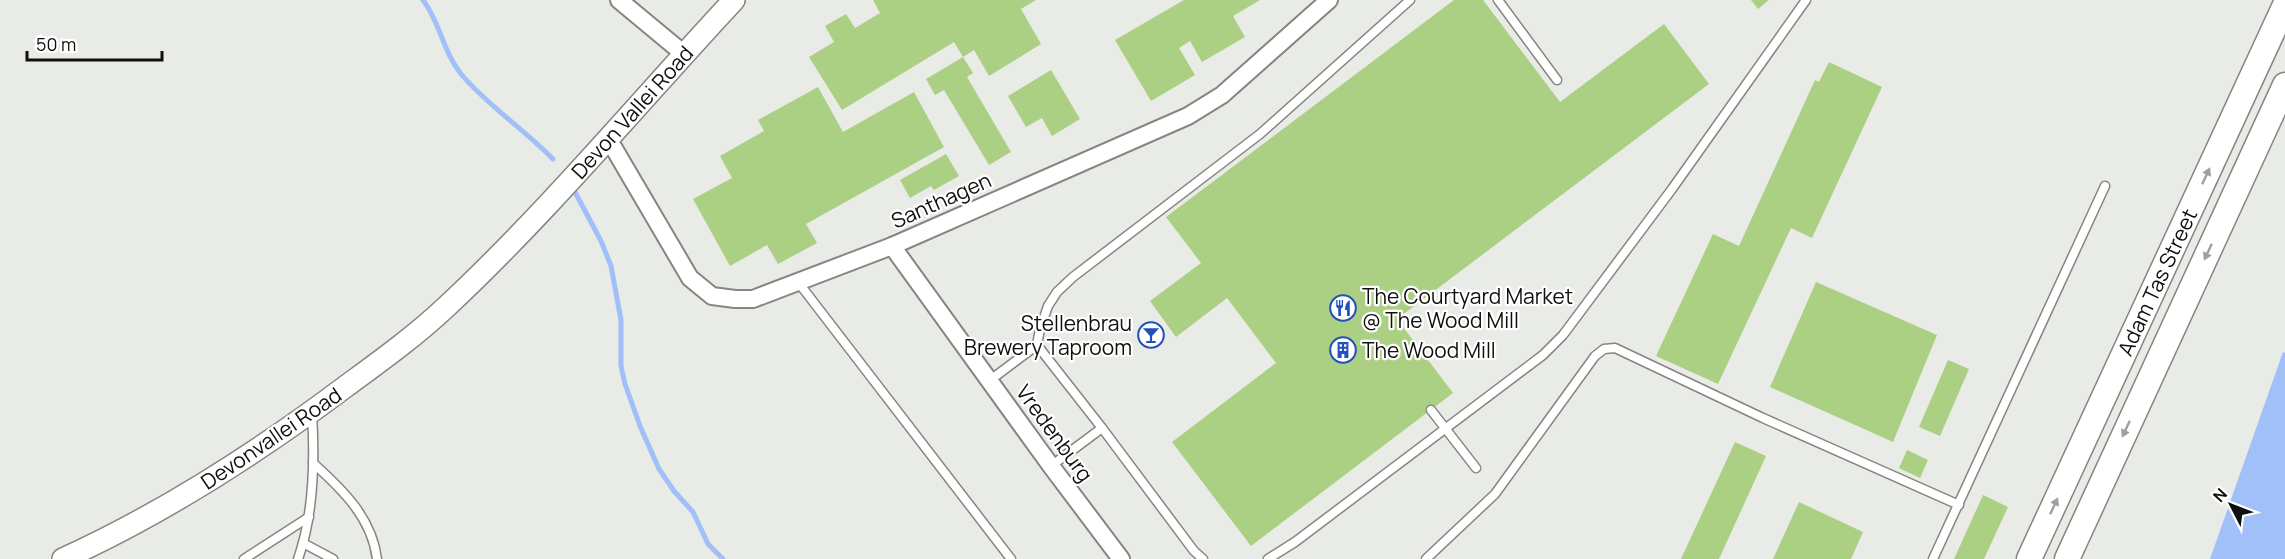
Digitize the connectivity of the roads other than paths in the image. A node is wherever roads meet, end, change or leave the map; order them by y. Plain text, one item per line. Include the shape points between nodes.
1 (619, 0) edge
2 (734, 0) edge
3 (1329, 0) edge
4 (1410, 0) edge
5 (1498, 0) edge
6 (1806, 0) edge
7 (2285, 5) edge
8 (684, 54) junction
9 (1557, 80) dead end
10 (2285, 85) edge
11 (609, 140) junction
12 (1236, 152) junction
13 (1242, 160) dead end
14 (2105, 186) dead end
15 (892, 246) junction
16 (798, 282) junction
17 (462, 292) joint
18 (1037, 345) junction
19 (989, 381) junction
20 (1431, 410) dead end
21 (312, 412) junction
22 (1102, 428) junction
23 (1445, 429) junction
24 (313, 464) junction
25 (1051, 466) junction
26 (1476, 468) dead end
27 (1959, 505) junction
28 (309, 517) junction
29 (303, 543) junction
30 (69, 558) edge
31 (244, 559) edge
32 (298, 559) edge
33 (333, 559) edge
34 (377, 559) edge
35 (1011, 559) edge
36 (1121, 559) edge
37 (1203, 559) edge
38 (1268, 559) edge
39 (1426, 559) edge
40 (1933, 559) edge
41 (2029, 559) edge
42 (2067, 559) edge

1 - 8 street
2 - 8 street, Devon Vallei Road
3 - 15 street, Santhagen via 1222,95 1200,109
4 - 12 lane
5 - 9 lane
6 - 23 lane via 1570,327 1543,354
41 -> 7 main road, Adam Tas Street
8 - 11 street, Devon Vallei Road
10 -> 42 main road, Adam Tas Street
11 - 16 street, Santhagen via 690,278 701,289 712,296 753,299
11 - 17 street, Devon Vallei Road
12 - 13 lane
12 - 18 lane via 1097,256 1057,292 1045,314
14 - 27 lane
15 - 16 street, Santhagen
15 - 19 street, Vredenburg
16 - 35 lane
17 - 21 street, Devonvallei Road via 396,349
18 - 19 lane
18 - 22 lane
19 - 25 street, Vredenburg
20 - 23 lane
21 - 24 lane
21 - 30 street, Devonvallei Road via 200,488
22 - 25 lane
22 - 37 lane
23 - 26 lane
23 - 38 lane
24 - 28 lane
24 - 34 lane via 343,489 368,525
25 - 36 street, Vredenburg
27 - 39 lane via 1615,348 1604,349 1495,494
27 - 40 lane
28 - 29 lane
28 - 31 lane
29 - 32 lane
29 - 33 lane

